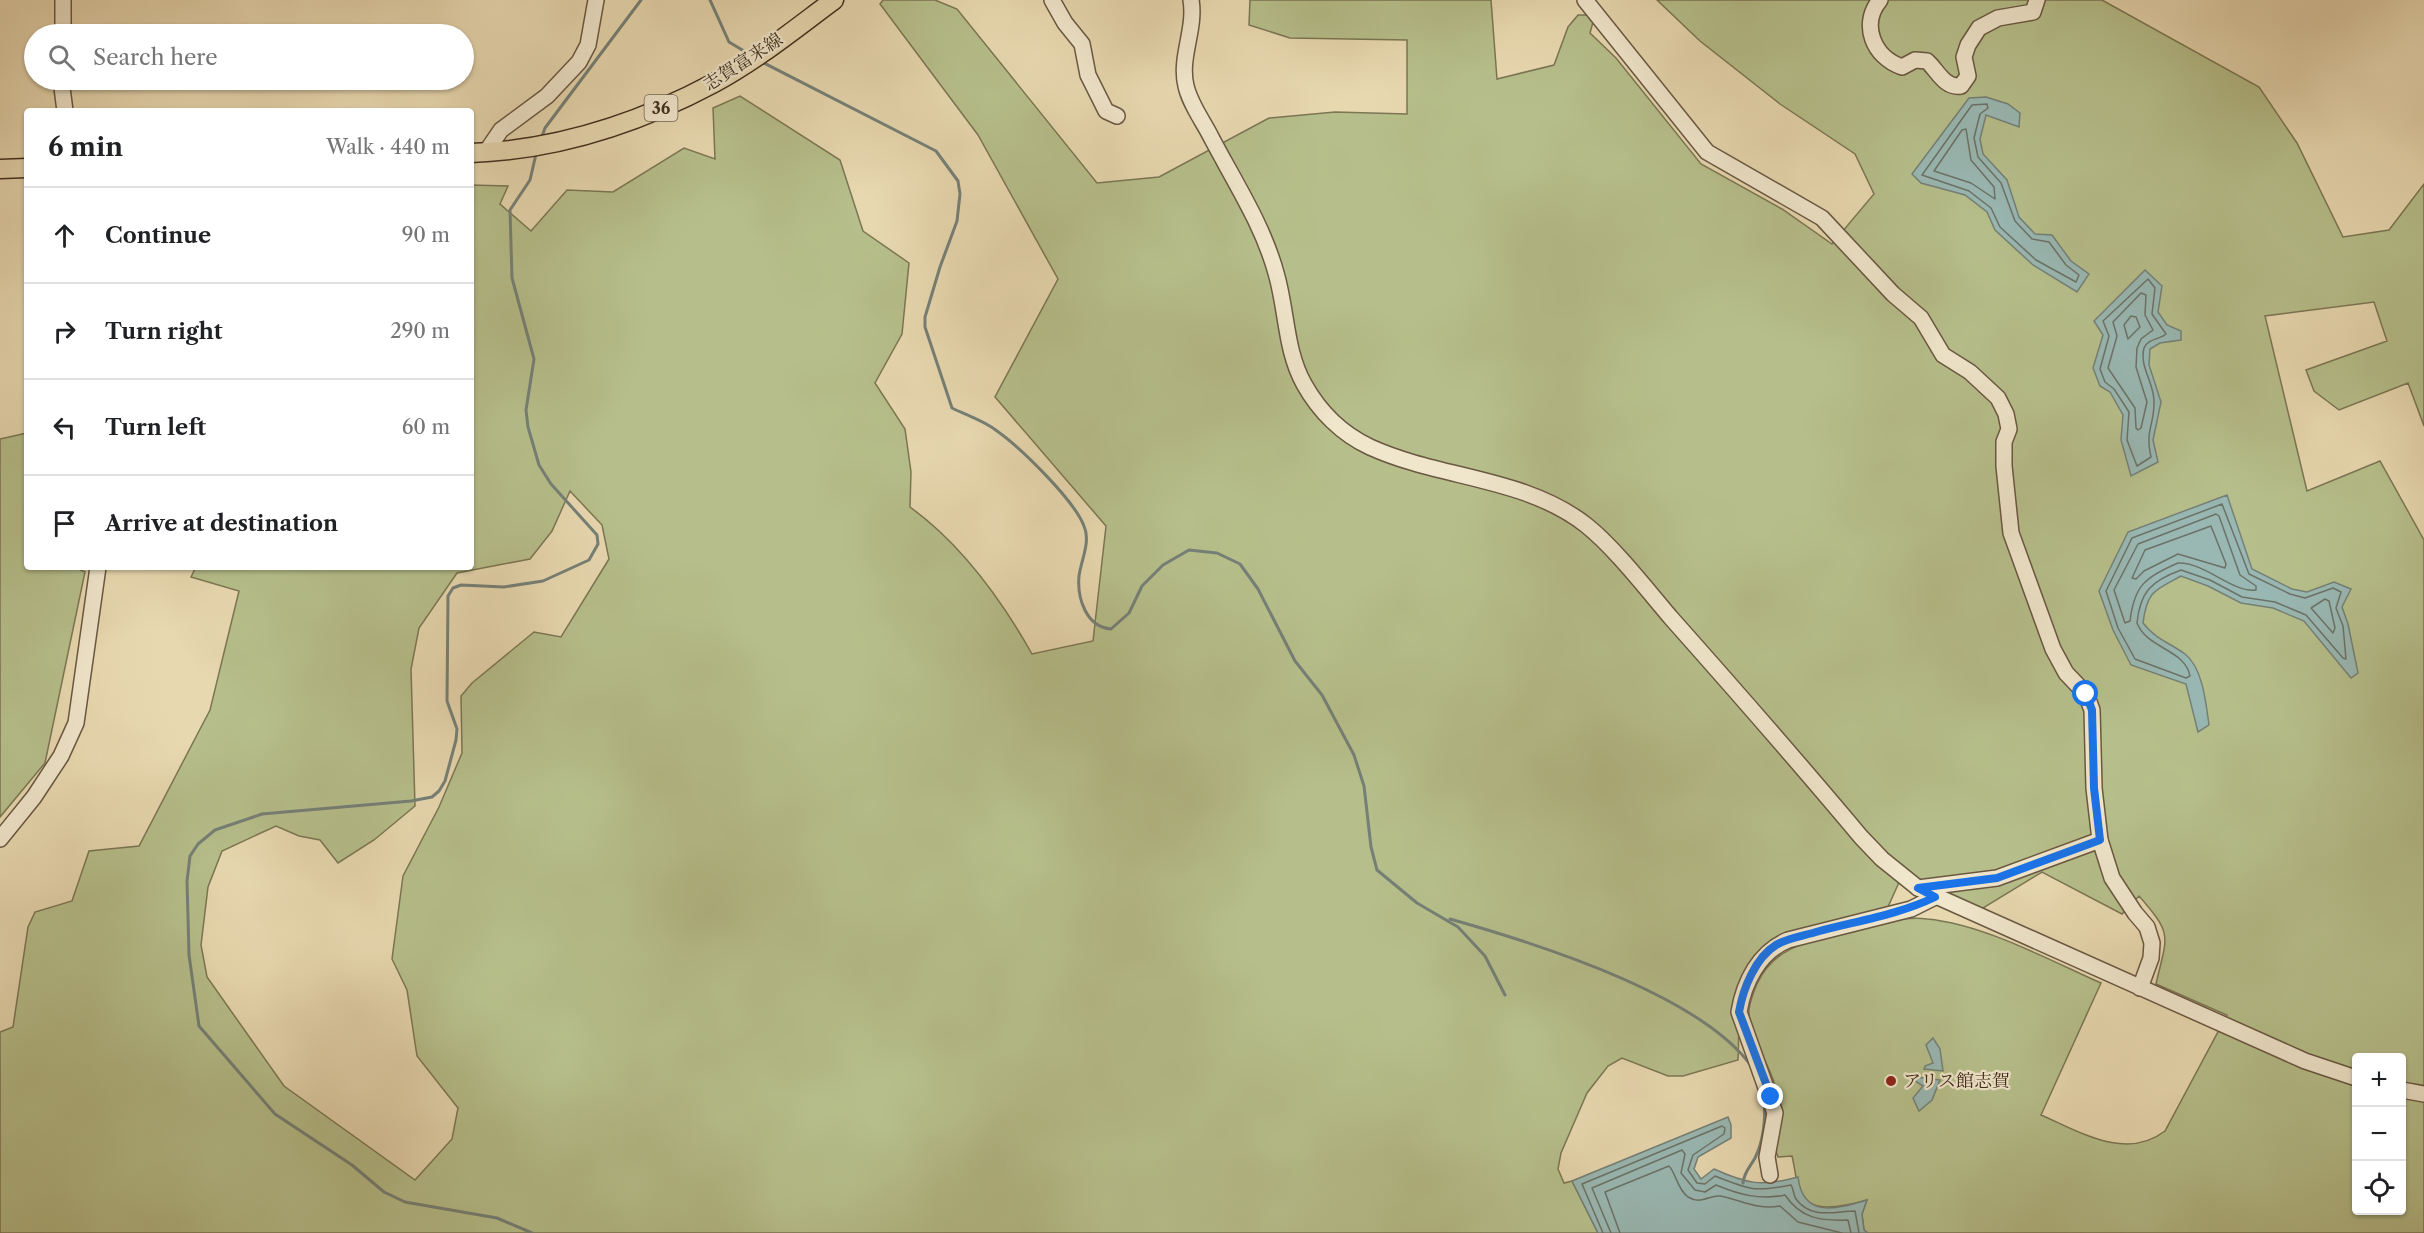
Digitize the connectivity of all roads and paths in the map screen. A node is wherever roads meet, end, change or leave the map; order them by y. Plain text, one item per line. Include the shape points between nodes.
1 (63, 0) edge
2 (596, 0) edge
3 (834, 0) edge
4 (1052, 0) edge
5 (1191, 0) edge
6 (1585, 0) edge
7 (1880, 0) edge
8 (2037, 0) edge
9 (63, 24) edge
10 (62, 90) edge
11 (64, 108) edge
12 (1117, 116) dead end
13 (478, 153) edge
14 (24, 168) edge
15 (0, 169) edge
16 (98, 570) edge
17 (0, 839) edge
18 (2100, 840) junction
19 (1918, 888) junction
20 (1935, 897) junction
21 (2140, 988) junction
22 (2352, 1077) edge
23 (2406, 1091) edge
24 (2424, 1094) edge
25 (1770, 1175) dead end

1 - 9 street
2 - 13 street via 588,45 579,63 547,96 501,130
3 - 13 main road, 志賀富来線 / 36 via 716,82 670,105 572,138 516,151
4 - 12 street via 1082,44 1088,75 1106,111
5 - 19 street via 1192,24 1185,68 1188,94 1237,184 1269,254 1293,357 1302,380 1325,413 1368,447 1521,491 1589,527 1737,690 1882,859
6 - 18 street via 1707,152 1822,218 1893,294 1921,318 1943,355 1970,372 1998,398 2009,429 2004,442 2004,466 2011,533 2054,649 2066,673 2086,694 2092,710
7 - 8 street via 1869,22 1871,38 1882,55 1902,67 1915,60 1927,61 1953,87 1961,86 1968,76 1965,57 1978,28 1998,18 2033,12
10 - 11 street
14 - 15 main road
16 - 17 street via 76,723 56,764
18 - 19 street via 1997,878
18 - 21 street via 2112,878 2147,927 2152,943
19 - 20 street
20 - 21 street
20 - 25 street via 1911,909 1788,940 1776,945 1756,966 1739,1012 1775,1113 1767,1157
21 - 22 street via 2305,1061
23 - 24 street

